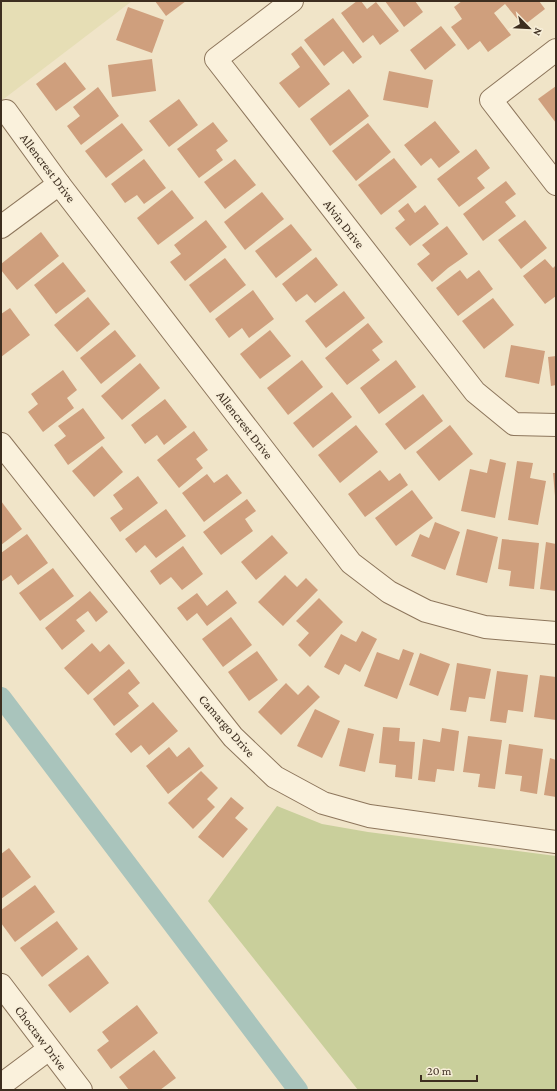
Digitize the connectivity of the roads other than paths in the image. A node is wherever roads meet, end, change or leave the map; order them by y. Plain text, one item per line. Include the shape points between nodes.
1 (292, 1) edge
2 (556, 50) edge
3 (6, 111) dead end
4 (59, 184) junction
5 (556, 184) edge
6 (1, 227) edge
7 (556, 425) edge
8 (1, 444) edge
9 (556, 633) edge
10 (556, 842) edge
11 (1, 985) edge
12 (49, 1049) junction
13 (1, 1085) edge
14 (81, 1090) edge

1 - 7 street, Alvin Drive via 216,59 475,392 514,424
2 - 5 street via 491,100
3 - 4 street, Allencrest Drive
4 - 6 street
4 - 9 street, Allencrest Drive via 351,563 389,592 426,611 484,627
8 - 10 street, Camargo Drive via 233,737 275,777 323,803 369,816
11 - 12 street, Choctaw Drive
12 - 13 street
12 - 14 street, Choctaw Drive

